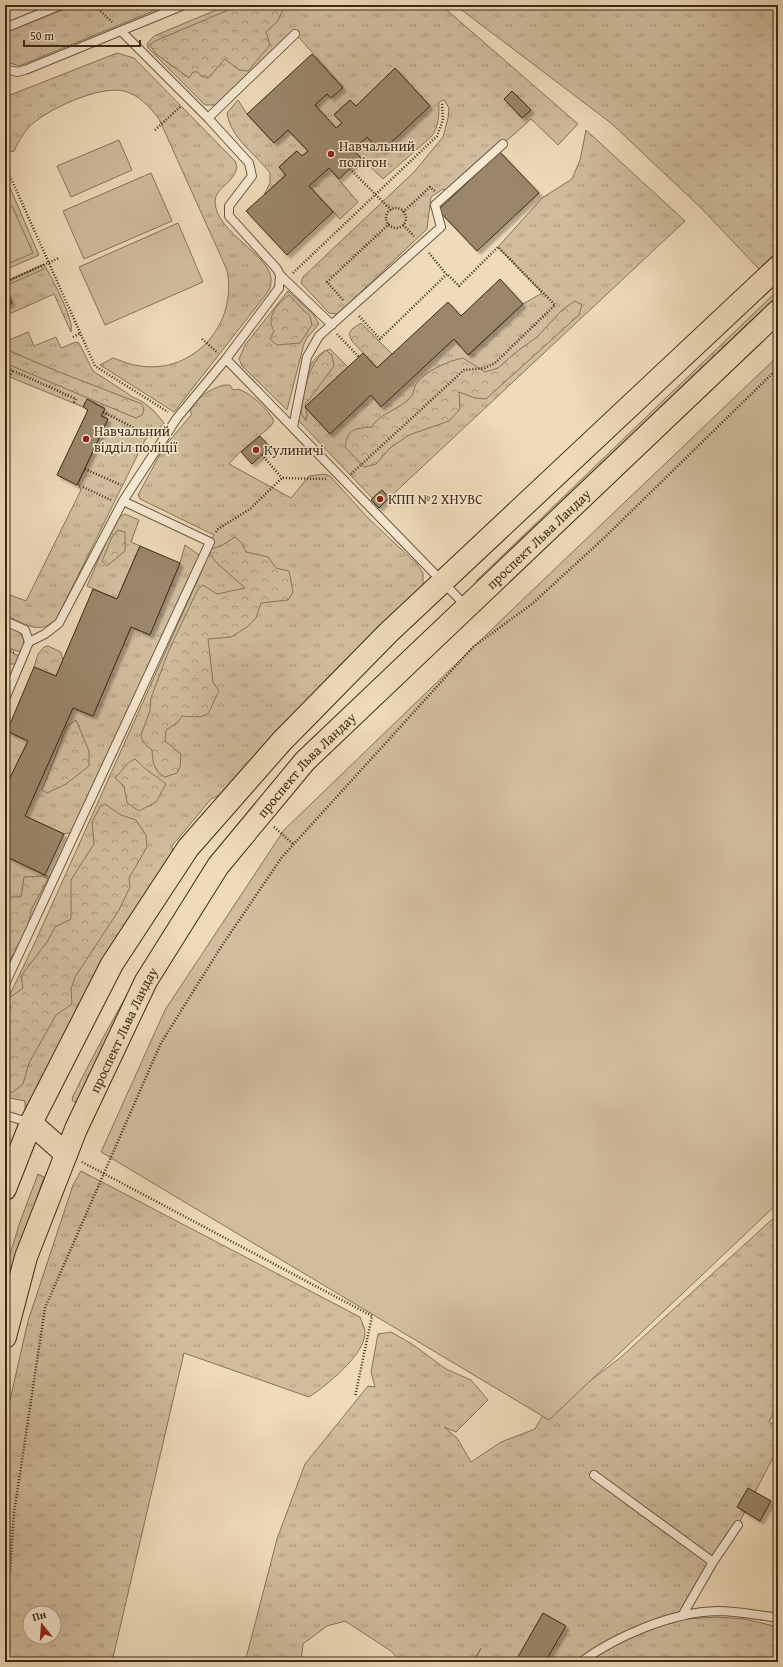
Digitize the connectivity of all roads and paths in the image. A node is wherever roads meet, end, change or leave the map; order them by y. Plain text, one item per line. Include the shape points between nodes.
1 (61, 5) edge
2 (94, 5) edge
3 (184, 5) edge
4 (5, 28) edge
5 (122, 32) junction
6 (296, 34) dead end
7 (5, 69) edge
8 (442, 102) dead end
9 (181, 106) dead end
10 (208, 118) junction
11 (155, 130) dead end
12 (503, 144) dead end
13 (5, 165) edge
14 (350, 169) dead end
15 (375, 195) junction
16 (442, 198) junction
17 (391, 210) junction
18 (403, 212) junction
19 (389, 224) junction
20 (58, 258) dead end
21 (49, 262) junction
22 (778, 267) edge
23 (283, 277) junction
24 (5, 282) edge
25 (6, 306) dead end
26 (351, 308) junction
27 (778, 311) edge
28 (10, 314) dead end
29 (331, 326) junction
30 (81, 333) junction
31 (73, 337) dead end
32 (202, 339) dead end
33 (359, 357) dead end
34 (226, 359) junction
35 (5, 367) edge
36 (778, 368) edge
37 (13, 371) junction
38 (9, 377) dead end
39 (73, 404) dead end
40 (104, 412) dead end
41 (177, 418) junction
42 (293, 427) junction
43 (161, 442) junction
44 (262, 455) dead end
45 (85, 469) dead end
46 (282, 478) junction
47 (344, 480) junction
48 (83, 487) dead end
49 (131, 489) junction
50 (122, 503) junction
51 (210, 542) junction
52 (441, 582) junction
53 (467, 607) junction
54 (5, 621) edge
55 (29, 642) junction
56 (5, 699) edge
57 (274, 827) dead end
58 (293, 844) junction
59 (5, 984) edge
60 (5, 1115) edge
61 (31, 1123) junction
62 (66, 1154) junction
63 (104, 1174) junction
64 (5, 1189) edge
65 (5, 1337) edge
66 (355, 1397) dead end
67 (594, 1475) dead end
68 (738, 1525) dead end
69 (713, 1562) junction
70 (5, 1590) edge
71 (682, 1616) junction
72 (778, 1618) edge
73 (581, 1662) edge

1 - 4 lane
2 - 5 path
3 - 5 lane
5 - 7 lane via 25,70 17,72
5 - 10 lane
6 - 10 lane
8 - 15 path via 443,120 437,136
9 - 11 path
10 - 23 lane via 249,163 252,170 249,182 229,206 229,216
12 - 16 lane
13 - 21 path
14 - 15 path
15 - 17 path
15 - 23 path
16 - 18 path via 430,187
16 - 26 lane via 435,205 441,228
17 - 18 path via 398,209
17 - 19 path via 387,217
18 - 19 path via 406,221 402,226 396,228
19 - 26 path via 327,282
20 - 21 path
21 - 24 path
21 - 30 path
22 - 52 main road
23 - 29 lane
23 - 34 lane via 279,288
25 - 28 path
26 - 29 lane
26 - 47 path via 380,339 447,274 459,286 498,247 555,305 495,363 484,368 464,370
27 - 53 main road, проспект Льва Ландау
29 - 33 path
29 - 42 lane via 319,336 307,357
30 - 31 path
30 - 41 path via 96,366
32 - 34 path
34 - 41 lane
34 - 42 lane
35 - 37 path
36 - 58 path via 679,466 532,604 473,647
37 - 38 path
37 - 39 path via 76,399
40 - 43 path
41 - 43 lane
42 - 47 lane
43 - 49 lane
44 - 46 path
45 - 49 path
46 - 47 path
46 - 51 path via 250,509 218,529
47 - 52 lane
48 - 50 path
49 - 50 lane
50 - 51 lane
50 - 55 lane via 58,623 45,634
51 - 59 lane
52 - 53 lane
52 - 61 main road via 388,632 282,741 188,848 112,964
53 - 62 main road, проспект Льва Ландау via 305,762 218,866 146,981
54 - 55 lane via 25,630
55 - 56 lane
57 - 58 path
58 - 63 path via 222,947 161,1043
60 - 61 lane
61 - 62 main road
61 - 64 main road
62 - 63 path
62 - 65 main road, проспект Льва Ландау via 26,1257
63 - 66 path via 372,1316
63 - 70 path via 45,1308 14,1513 10,1571
67 - 69 lane
68 - 69 lane
69 - 71 lane
71 - 72 lane via 716,1611
71 - 73 lane via 636,1630 600,1648

